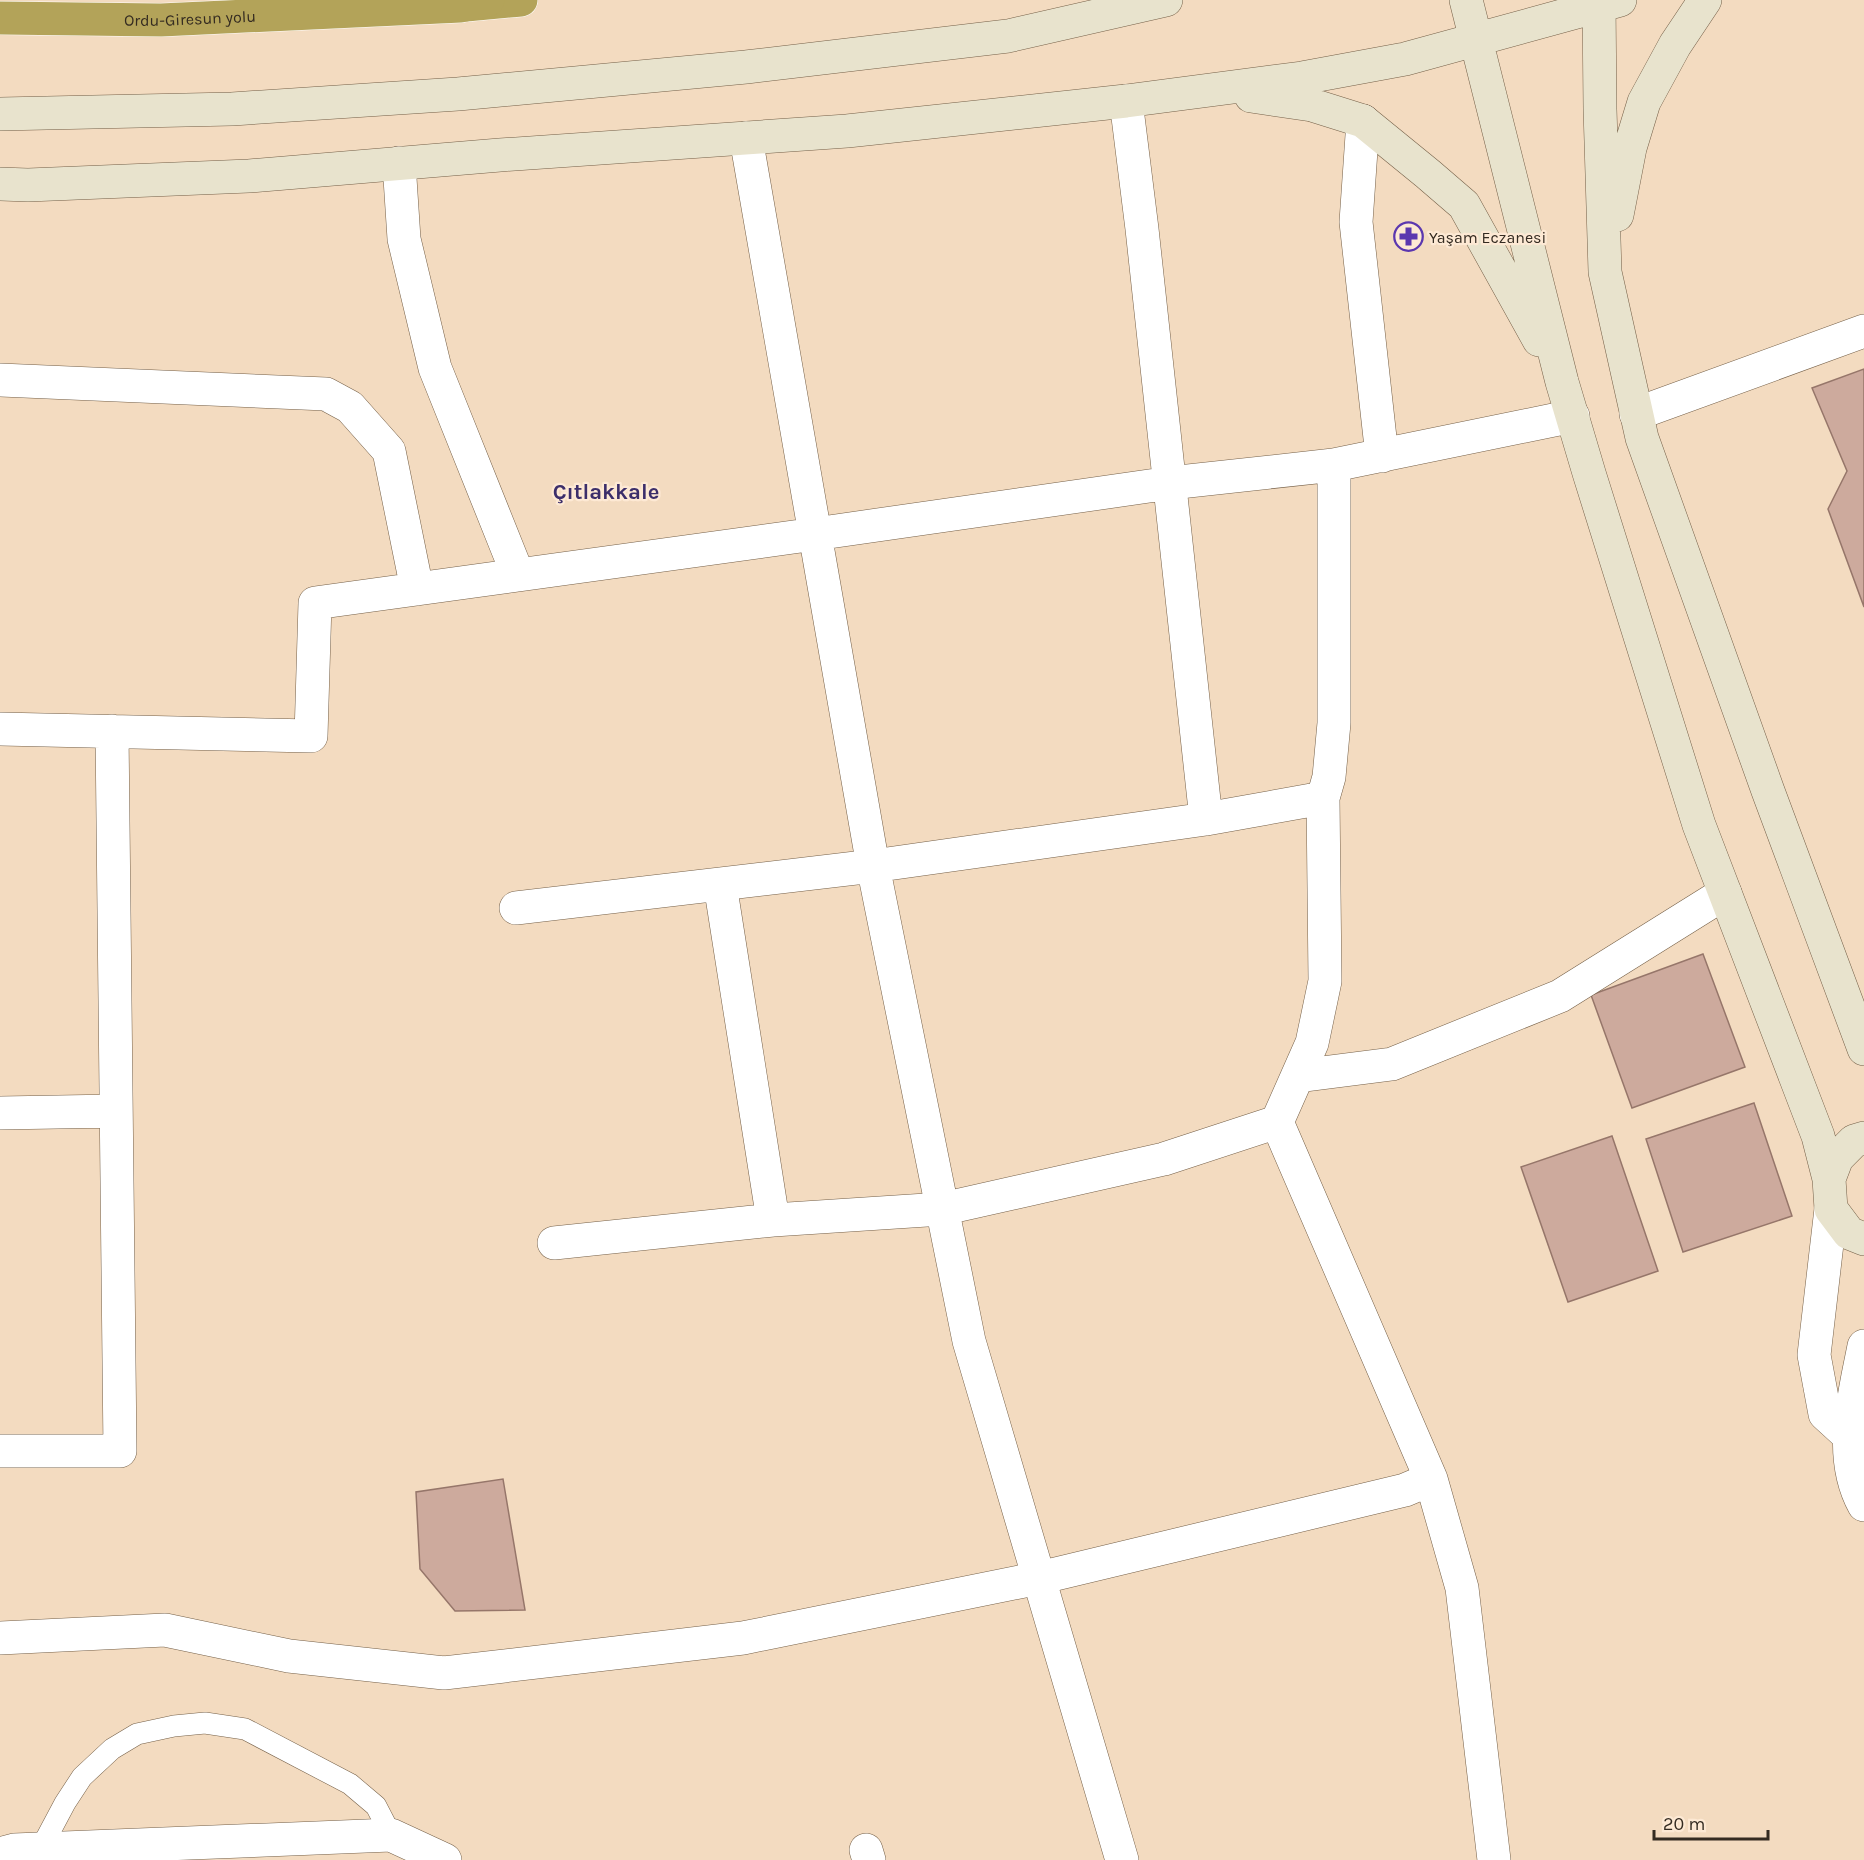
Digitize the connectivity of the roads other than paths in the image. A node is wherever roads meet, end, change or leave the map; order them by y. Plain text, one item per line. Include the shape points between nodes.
1 (521, 0) edge
2 (1166, 0) edge
3 (1466, 0) edge
4 (1706, 0) edge
5 (1606, 2) edge
6 (474, 3) edge
7 (0, 18) edge
8 (1476, 39) junction
9 (1211, 90) junction
10 (1126, 101) junction
11 (0, 114) edge
12 (1364, 121) junction
13 (746, 138) junction
14 (399, 164) junction
15 (0, 184) edge
16 (1605, 272) junction
17 (1864, 331) edge
18 (0, 380) edge
19 (1562, 382) junction
20 (1636, 414) junction
21 (1573, 416) junction
22 (1382, 456) junction
23 (1334, 465) junction
24 (1170, 483) junction
25 (815, 534) junction
26 (518, 575) junction
27 (417, 589) junction
28 (0, 729) edge
29 (112, 731) junction
30 (1323, 798) junction
31 (1206, 819) junction
32 (873, 866) junction
33 (720, 884) junction
34 (1725, 893) junction
35 (516, 908) dead end
36 (1864, 1049) edge
37 (1298, 1076) junction
38 (116, 1111) junction
39 (0, 1113) edge
40 (1278, 1122) junction
41 (1864, 1137) edge
42 (1830, 1194) junction
43 (942, 1209) junction
44 (773, 1220) junction
45 (1864, 1239) edge
46 (554, 1242) dead end
47 (1864, 1346) edge
48 (1848, 1435) junction
49 (0, 1451) edge
50 (1431, 1479) junction
51 (1864, 1505) edge
52 (1039, 1578) junction
53 (0, 1638) edge
54 (391, 1835) junction
55 (40, 1850) junction
56 (0, 1854) edge
57 (445, 1860) edge
58 (1122, 1860) edge
59 (1494, 1860) edge

1 - 6 highway, Ordu-Giresun yolu
2 - 11 street via 1008,36 746,67 458,94 232,109
3 - 8 street
4 - 16 street via 1675,45 1644,102 1630,148
5 - 8 street
5 - 16 street via 1600,109
6 - 7 highway, Ordu-Giresun yolu via 161,20
8 - 9 street via 1404,59
8 - 19 street
9 - 10 street
9 - 12 street via 1312,105
10 - 13 street
10 - 24 street
12 - 19 street via 1464,206
12 - 22 street via 1356,222
13 - 14 street
13 - 25 street
14 - 15 street via 249,176
14 - 26 street via 404,239 435,368
16 - 20 street
17 - 20 street
18 - 27 street via 327,394 350,407 389,451
19 - 21 street
20 - 36 street via 1764,780
21 - 22 street
21 - 34 street via 1699,825
22 - 23 street
23 - 24 street
23 - 30 street via 1334,723
24 - 25 street
24 - 31 street
25 - 26 street
25 - 32 street
26 - 27 street
27 - 29 street via 315,603 311,736
28 - 29 street
29 - 38 street
30 - 31 street
30 - 37 street via 1325,981 1312,1043
31 - 32 street
32 - 33 street
32 - 43 street
33 - 35 street
33 - 44 street
34 - 37 street via 1560,996 1392,1064
34 - 42 street via 1818,1136
37 - 40 street
38 - 39 street
38 - 49 street via 120,1451
40 - 43 street via 1164,1159
40 - 50 street
41 - 42 street via 1837,1158
42 - 45 street via 1849,1233
42 - 48 street via 1814,1355 1825,1414
43 - 44 street
43 - 52 street via 969,1341
44 - 46 street
47 - 48 street
48 - 51 street via 1857,1493
50 - 52 street via 1406,1490
50 - 59 street via 1462,1588
52 - 53 street via 743,1638 444,1673 289,1656 165,1630
52 - 58 street
54 - 55 street
54 - 55 lane via 376,1806 350,1784 245,1729 205,1722 137,1734 112,1749 82,1777
54 - 57 street
55 - 56 street

